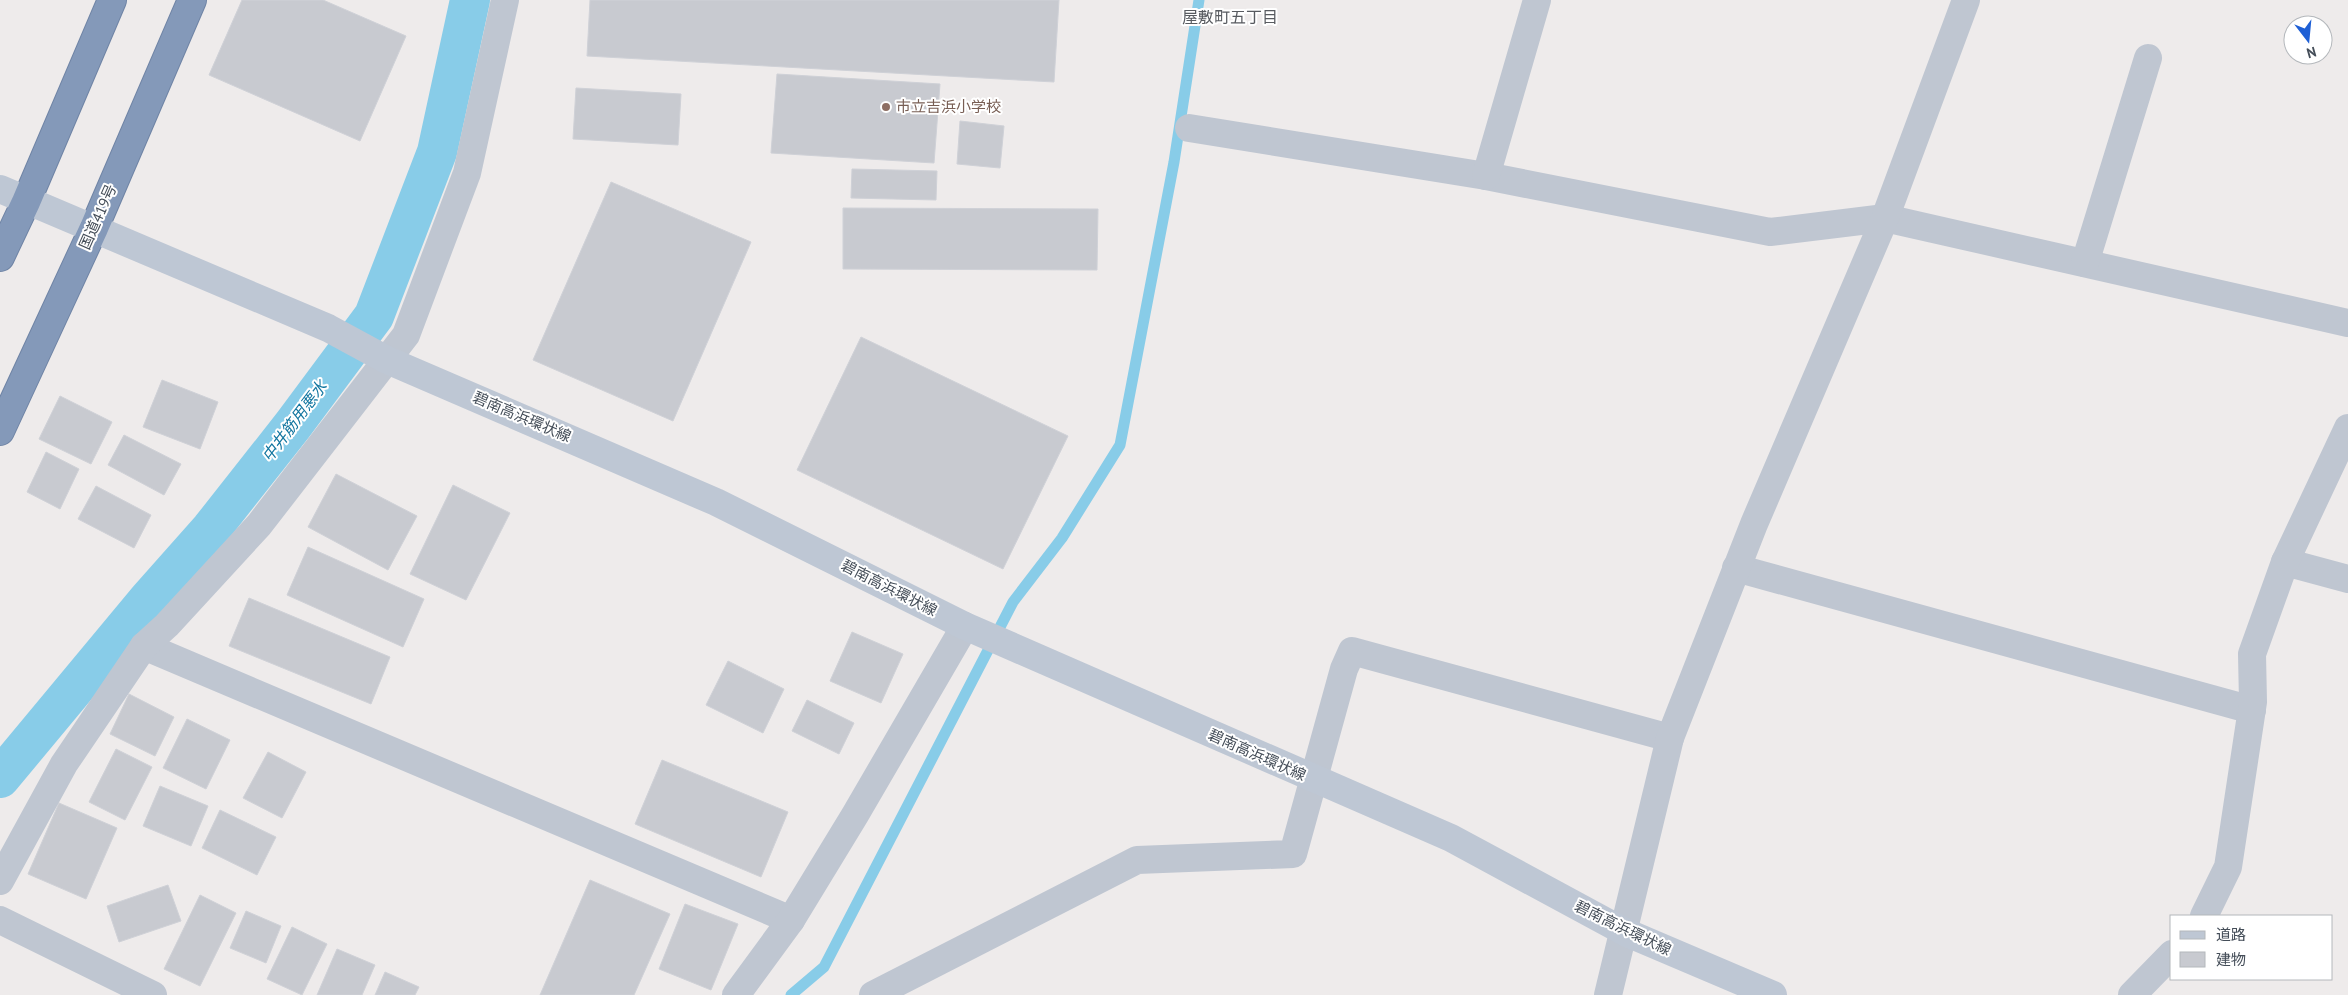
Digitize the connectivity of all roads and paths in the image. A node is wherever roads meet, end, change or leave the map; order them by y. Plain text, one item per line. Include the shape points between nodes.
1 (112, 0) edge
2 (192, 0) edge
3 (505, 0) edge
4 (1537, 0) edge
5 (1966, 0) edge
6 (2148, 58) dead end
7 (1189, 128) dead end
8 (1486, 176) junction
9 (0, 190) edge
10 (26, 202) junction
11 (1885, 218) junction
12 (94, 228) junction
13 (0, 257) edge
14 (2084, 263) junction
15 (2348, 323) edge
16 (387, 360) junction
17 (2348, 428) edge
18 (0, 431) edge
19 (2285, 562) junction
20 (1736, 568) junction
21 (2348, 579) edge
22 (968, 628) junction
23 (144, 646) junction
24 (2252, 710) junction
25 (1670, 738) junction
26 (1313, 780) junction
27 (0, 881) edge
28 (2204, 915) edge
29 (0, 920) edge
30 (791, 920) junction
31 (1625, 932) junction
32 (2170, 956) edge
33 (153, 995) edge
34 (736, 995) edge
35 (873, 995) edge
36 (1608, 995) edge
37 (1773, 995) edge
38 (2132, 995) edge

1 - 10 highway
2 - 12 highway, 国道419号
3 - 16 street via 467,173 406,336
4 - 8 street
5 - 11 street
6 - 14 street
7 - 8 street
8 - 11 street via 1770,232
9 - 10 main road, 碧南高浜環状線
10 - 12 main road, 碧南高浜環状線
10 - 13 highway
11 - 14 street
11 - 20 street
12 - 16 main road, 碧南高浜環状線 via 328,328
12 - 18 highway, 国道419号
14 - 15 street
16 - 22 main road, 碧南高浜環状線 via 716,502
16 - 23 street via 259,525
17 - 19 street
19 - 21 street
19 - 24 street via 2252,654
20 - 24 street
20 - 25 street
22 - 26 main road, 碧南高浜環状線
22 - 30 street
23 - 27 street via 64,764
23 - 30 street
24 - 28 street via 2228,867
25 - 26 street via 1352,651
25 - 31 street
26 - 31 main road, 碧南高浜環状線 via 1451,838
26 - 35 street via 1293,854 1137,860
29 - 33 street
30 - 34 street
31 - 36 street
31 - 37 main road, 碧南高浜環状線
32 - 38 street

